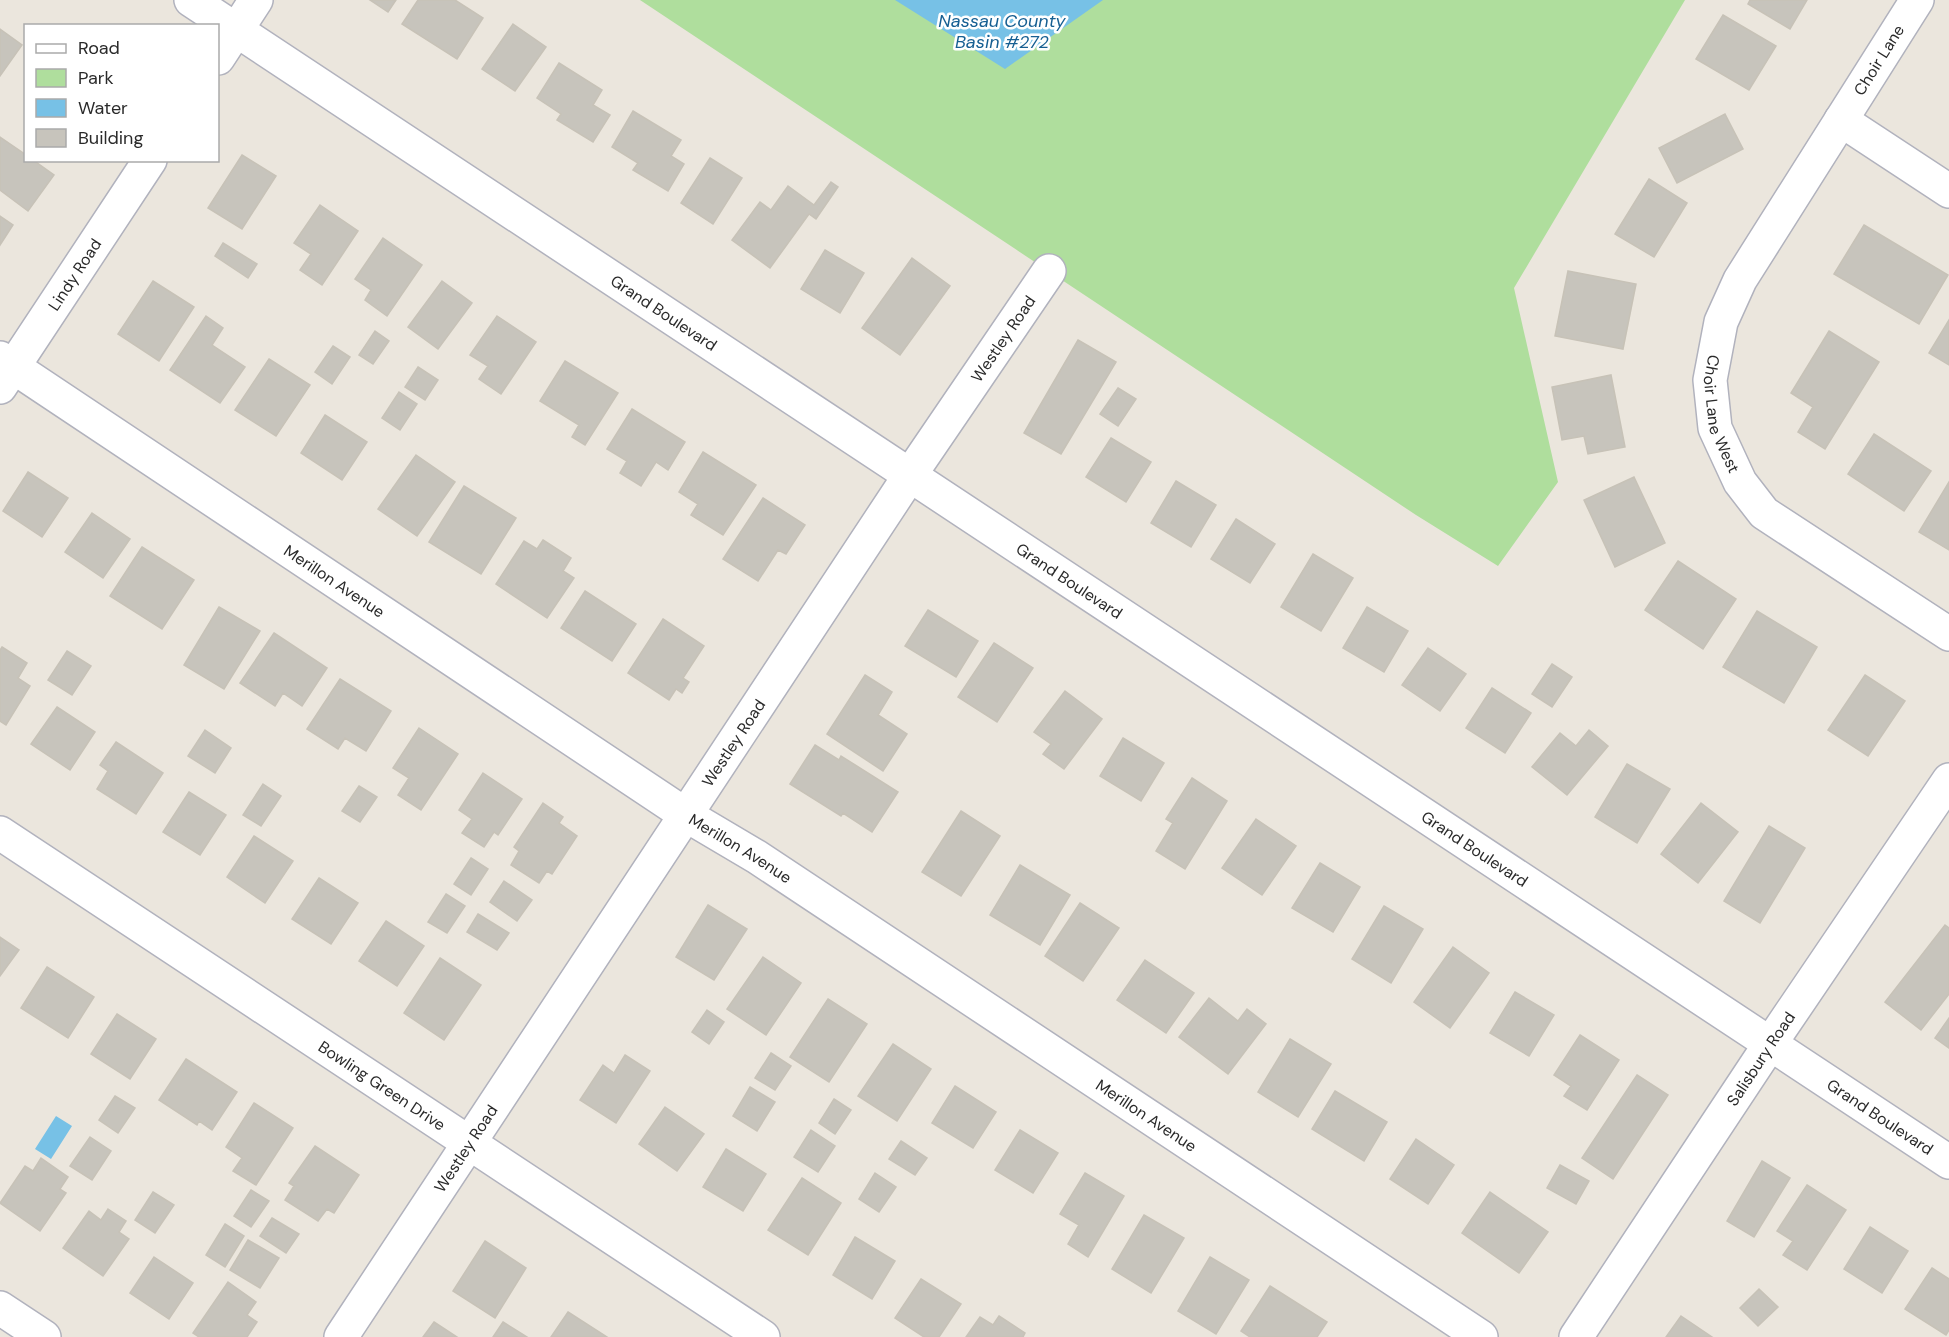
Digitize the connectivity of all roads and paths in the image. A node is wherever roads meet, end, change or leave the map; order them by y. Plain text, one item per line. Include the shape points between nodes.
1 (191, 0) edge
2 (256, 0) edge
3 (1917, 0) edge
4 (236, 30) junction
5 (219, 56) edge
6 (1841, 120) junction
7 (149, 162) edge
8 (1949, 191) edge
9 (1049, 271) dead end
10 (5, 370) edge
11 (910, 475) junction
12 (1949, 634) edge
13 (1949, 780) edge
14 (686, 815) junction
15 (0, 833) edge
16 (1770, 1044) junction
17 (470, 1144) junction
18 (1949, 1162) edge
19 (0, 1308) edge
20 (44, 1337) edge
21 (341, 1337) edge
22 (763, 1337) edge
23 (1481, 1337) edge
24 (1576, 1337) edge

1 - 4 street, Grand Boulevard
2 - 4 street
3 - 6 street, Choir Lane
4 - 5 street
4 - 11 street, Grand Boulevard
6 - 8 street
6 - 12 street, Choir Lane West via 1740,280 1721,322 1710,380 1715,428 1740,482 1764,513
7 - 10 street, Lindy Road
9 - 11 street, Westley Road
10 - 14 street, Merillon Avenue
11 - 14 street, Westley Road
11 - 16 street, Grand Boulevard
13 - 16 street, Salisbury Road
14 - 17 street, Westley Road
14 - 23 street, Merillon Avenue via 757,857
15 - 17 street, Bowling Green Drive
16 - 18 street, Grand Boulevard
16 - 24 street, Salisbury Road
17 - 21 street, Westley Road
17 - 22 street, Bowling Green Drive
19 - 20 street

